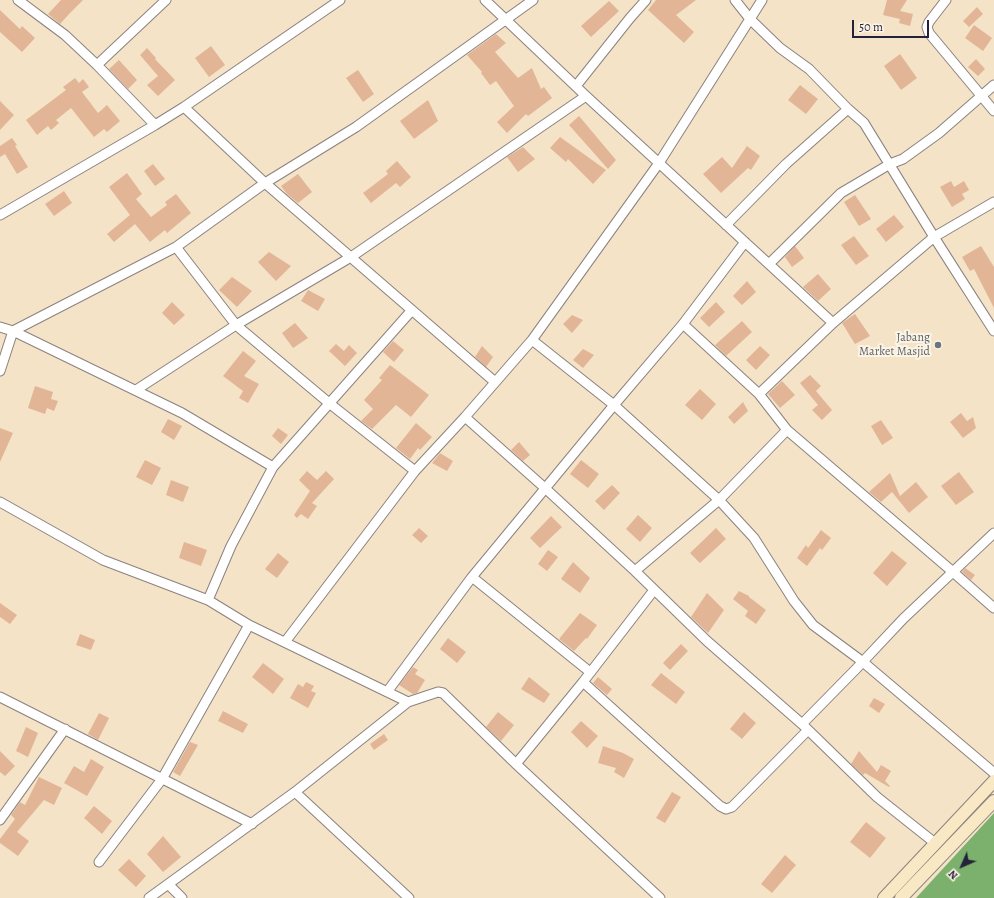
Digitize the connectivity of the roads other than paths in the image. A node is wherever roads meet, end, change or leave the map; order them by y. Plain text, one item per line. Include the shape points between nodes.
1 (18, 0) edge
2 (166, 0) edge
3 (340, 0) edge
4 (485, 0) edge
5 (533, 0) edge
6 (646, 0) edge
7 (735, 0) edge
8 (762, 0) edge
9 (946, 0) edge
10 (750, 19) junction
11 (506, 20) junction
12 (97, 65) junction
13 (994, 84) edge
14 (576, 86) junction
15 (981, 95) junction
16 (586, 96) junction
17 (184, 107) junction
18 (848, 108) junction
19 (994, 111) edge
20 (155, 125) junction
21 (659, 163) junction
22 (890, 164) junction
23 (265, 183) junction
24 (994, 202) edge
25 (1, 214) edge
26 (726, 224) junction
27 (934, 237) junction
28 (745, 242) junction
29 (176, 247) junction
30 (351, 256) junction
31 (768, 264) junction
32 (412, 310) junction
33 (833, 323) junction
34 (683, 324) junction
35 (236, 325) junction
36 (0, 326) edge
37 (13, 331) junction
38 (994, 331) edge
39 (532, 340) junction
40 (0, 370) edge
41 (495, 382) junction
42 (136, 390) junction
43 (759, 394) junction
44 (329, 403) junction
45 (614, 405) junction
46 (465, 417) junction
47 (788, 430) junction
48 (273, 467) junction
49 (415, 471) junction
50 (546, 489) junction
51 (719, 500) junction
52 (0, 502) edge
53 (994, 533) edge
54 (634, 571) junction
55 (954, 572) junction
56 (472, 577) junction
57 (654, 590) junction
58 (208, 600) junction
59 (994, 608) edge
60 (249, 625) junction
61 (285, 642) junction
62 (863, 662) junction
63 (590, 672) junction
64 (583, 682) junction
65 (387, 692) junction
66 (0, 696) edge
67 (408, 702) junction
68 (805, 727) junction
69 (65, 730) junction
70 (516, 764) junction
71 (994, 773) edge
72 (162, 779) junction
73 (994, 781) edge
74 (295, 792) junction
75 (994, 801) edge
76 (0, 820) edge
77 (252, 824) junction
78 (935, 843) junction
79 (99, 862) dead end
80 (169, 885) junction
81 (149, 898) edge
82 (182, 898) edge
83 (409, 898) edge
84 (660, 898) edge
85 (884, 898) edge
86 (901, 898) edge

1 - 12 street via 65,35
2 - 12 street
3 - 17 street
4 - 11 street
5 - 11 street
6 - 14 street
7 - 10 street
8 - 10 street
9 - 15 street via 929,22 929,33
10 - 18 street via 780,48 809,68
10 - 21 street
11 - 14 street
11 - 23 street via 356,127
12 - 20 street
13 - 15 street
14 - 16 street
15 - 19 street
15 - 22 street via 939,133 902,159
16 - 21 street
16 - 30 street
17 - 20 street
17 - 23 street
18 - 22 street via 864,123
18 - 26 street via 786,164
20 - 25 street
21 - 26 street
21 - 39 street
22 - 27 street
22 - 31 street via 841,193
23 - 29 street
23 - 30 street
24 - 27 street
26 - 28 street
27 - 33 street
27 - 38 street
28 - 31 street
28 - 34 street
29 - 35 street
29 - 37 street
30 - 32 street
30 - 35 street
31 - 33 street
32 - 41 street
32 - 44 street
33 - 43 street
34 - 43 street
34 - 45 street
35 - 42 street
35 - 44 street
36 - 37 street
37 - 40 street
37 - 42 street
39 - 41 street
39 - 45 street
41 - 46 street
42 - 48 street via 182,413
43 - 47 street
44 - 48 street
44 - 49 street
45 - 50 street
45 - 51 street
46 - 49 street
46 - 50 street
47 - 51 street
47 - 55 street
48 - 58 street via 231,546
49 - 61 street
50 - 54 street
50 - 56 street
51 - 54 street
51 - 62 street via 754,538 794,601 813,625
52 - 58 street via 103,560
53 - 55 street
54 - 57 street
55 - 59 street
55 - 62 street via 903,619
56 - 63 street
56 - 65 street
57 - 63 street
57 - 68 street via 707,641
58 - 60 street
60 - 61 street
60 - 72 street
61 - 65 street
62 - 68 street
62 - 71 street
63 - 64 street
64 - 68 street via 726,809 732,807
64 - 70 street
65 - 67 street
66 - 69 street
67 - 70 street via 438,692 443,694
67 - 74 street
68 - 78 street via 877,797
69 - 72 street
69 - 76 street
70 - 84 street
72 - 77 street
72 - 79 street
73 - 78 street
74 - 77 street
74 - 83 street
75 - 86 street
77 - 80 street
78 - 85 street
80 - 81 street
80 - 82 street

